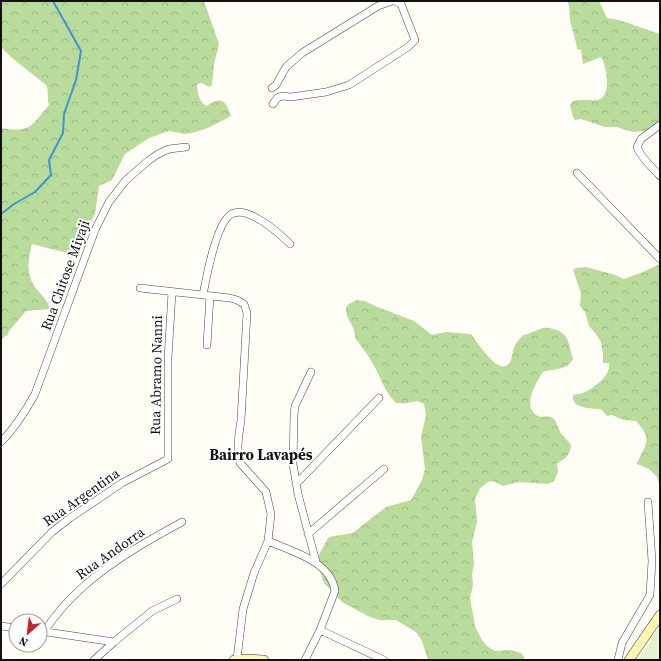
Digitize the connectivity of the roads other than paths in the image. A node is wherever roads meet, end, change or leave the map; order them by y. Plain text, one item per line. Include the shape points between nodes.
1 (392, 1) edge
2 (395, 1) edge
3 (272, 88) dead end
4 (273, 104) dead end
5 (660, 124) edge
6 (186, 147) dead end
7 (577, 173) dead end
8 (660, 176) edge
9 (290, 244) dead end
10 (660, 259) edge
11 (140, 288) dead end
12 (172, 292) junction
13 (207, 295) junction
14 (208, 345) dead end
15 (312, 372) dead end
16 (379, 398) dead end
17 (1, 442) edge
18 (168, 459) joint
19 (384, 469) dead end
20 (296, 484) junction
21 (648, 502) dead end
22 (182, 522) dead end
23 (308, 534) junction
24 (268, 541) junction
25 (316, 562) junction
26 (1, 584) edge
27 (177, 598) dead end
28 (660, 615) edge
29 (48, 625) edge
30 (320, 630) junction
31 (48, 633) edge
32 (114, 642) junction
33 (94, 660) edge
34 (236, 660) edge
35 (264, 660) edge
36 (305, 660) edge
37 (384, 660) edge
38 (618, 660) edge
39 (629, 660) edge

1 - 3 street via 378,6 302,53 286,67
2 - 4 street via 401,4 413,35 414,40 408,47 349,85 291,98 282,96
5 - 8 street via 641,139 637,147
6 - 17 street, Rua Chitose Miyaji via 169,149 148,161 126,180 109,202 95,230 35,394 13,430
7 - 10 street
9 - 13 street via 275,229 247,213 235,212 230,215 220,231 206,279
11 - 12 street
12 - 13 street
12 - 18 street, Rua Abramo Nanni via 168,358
13 - 14 street
13 - 24 street via 237,300 246,307 238,459 266,492 271,514
15 - 20 street via 294,415
16 - 20 street
18 - 26 street, Rua Argentina via 122,483 70,518 52,532
19 - 23 street
20 - 23 street
21 - 38 street via 652,561 650,595 622,643
22 - 29 street, Rua Andorra via 146,542 90,580
23 - 25 street
24 - 25 street
24 - 34 street via 243,609
25 - 30 street via 335,586
27 - 32 street via 152,611
28 - 39 main road
30 - 36 street
30 - 37 street
31 - 32 street
32 - 33 street
34 - 35 main road

